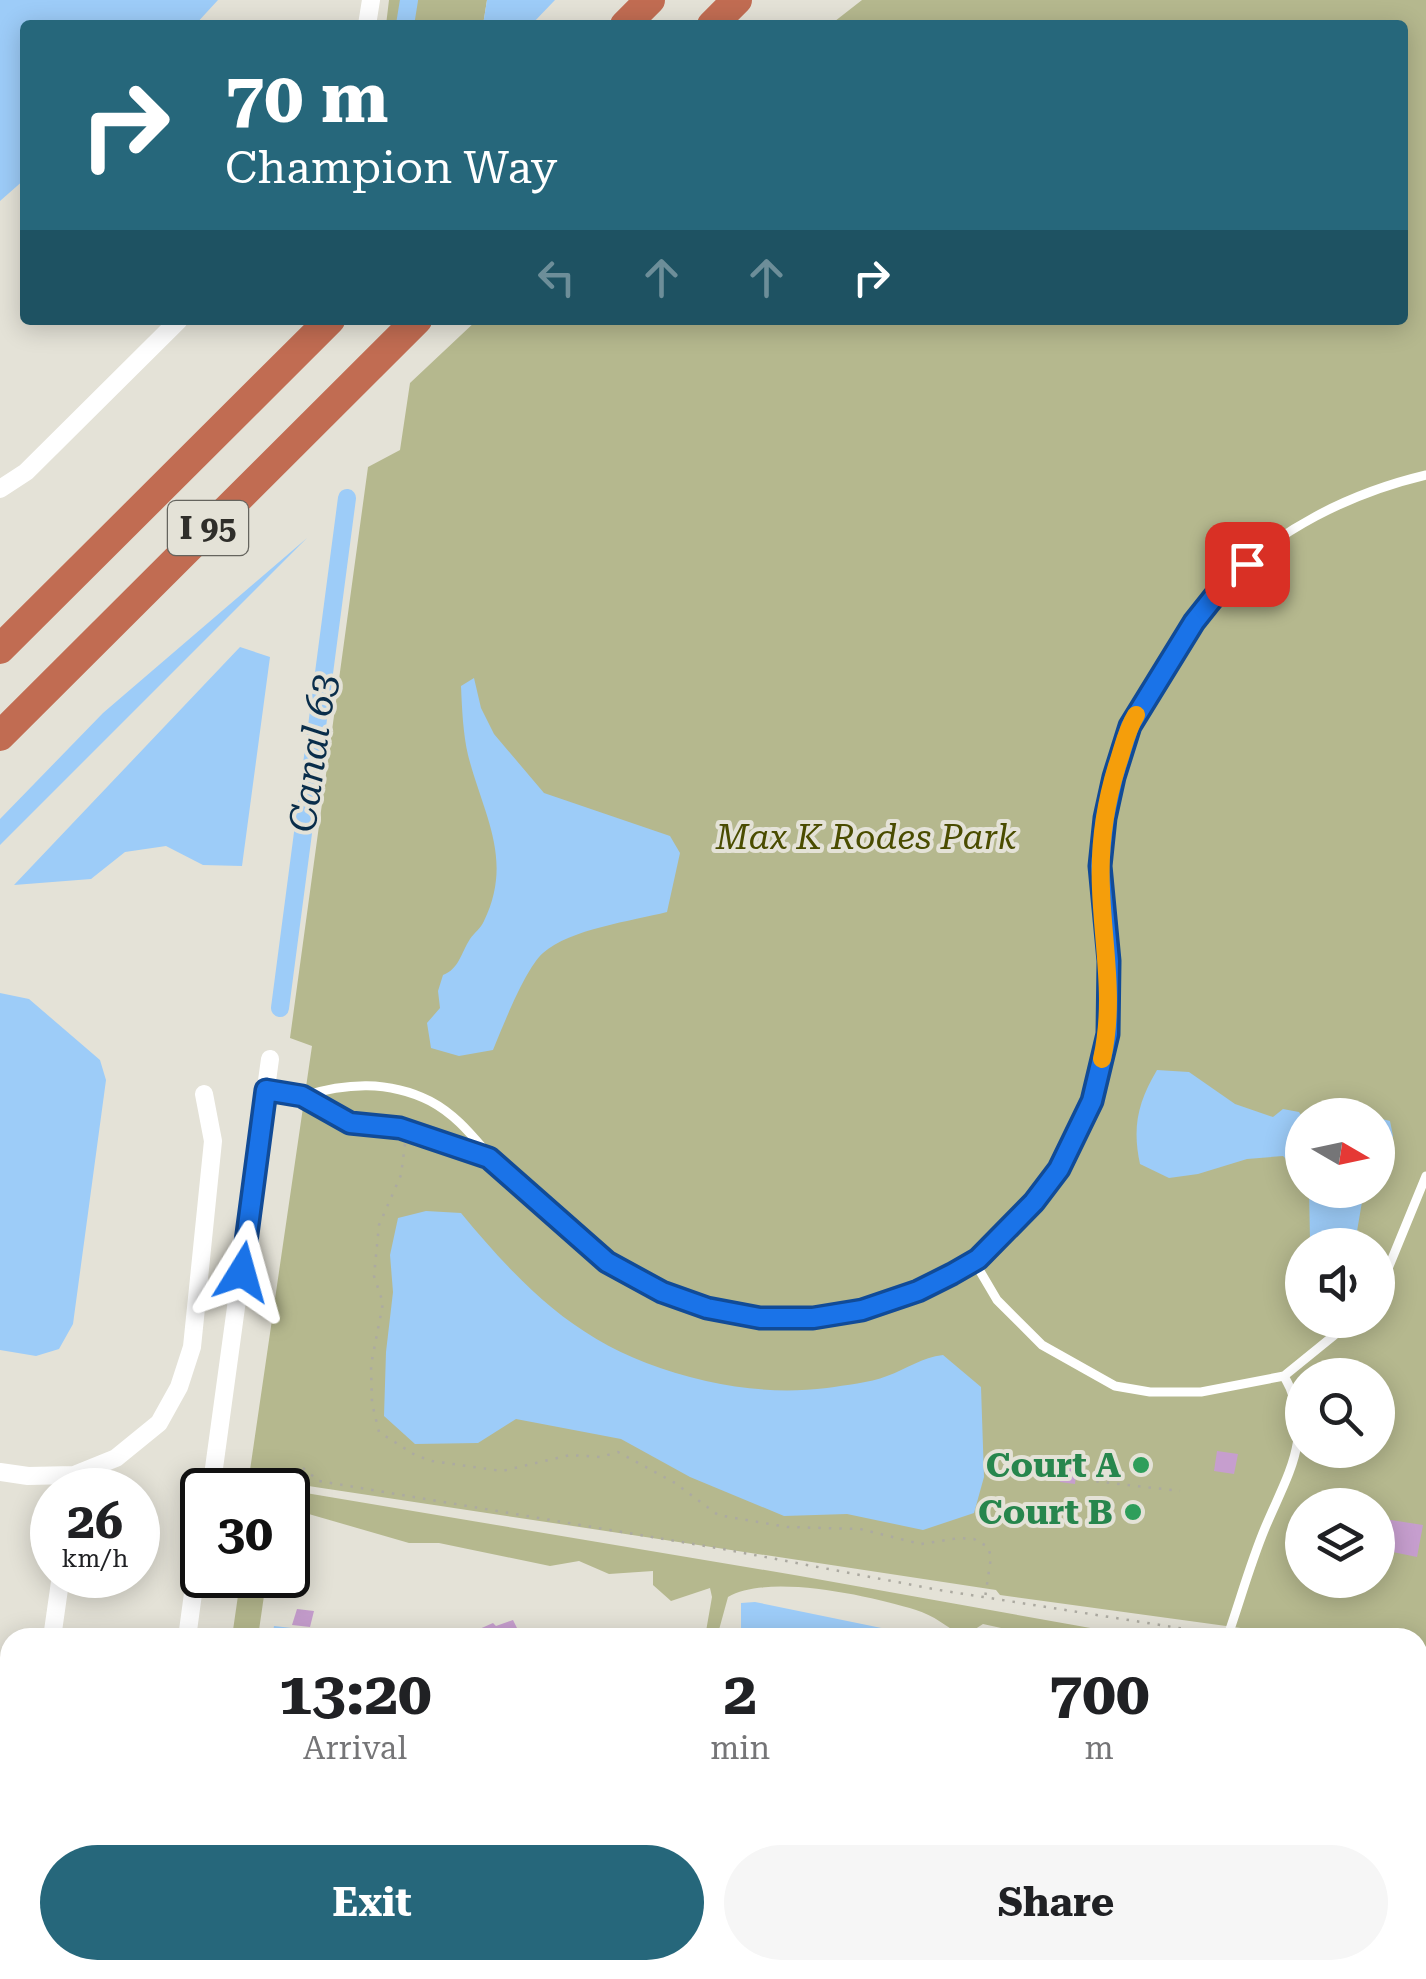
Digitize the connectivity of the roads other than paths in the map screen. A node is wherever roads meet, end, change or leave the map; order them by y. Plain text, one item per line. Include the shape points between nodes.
1 (650, 0) edge
2 (738, 0) edge
3 (630, 20) edge
4 (717, 20) edge
5 (174, 325) edge
6 (325, 325) edge
7 (412, 325) edge
8 (1426, 475) edge
9 (0, 490) edge
10 (0, 649) edge
11 (0, 736) edge
12 (270, 1059) dead end
13 (266, 1090) junction
14 (204, 1094) dead end
15 (302, 1096) junction
16 (489, 1158) junction
17 (1426, 1176) edge
18 (1395, 1252) edge
19 (974, 1262) junction
20 (1331, 1338) edge
21 (1284, 1376) junction
22 (99, 1468) edge
23 (215, 1468) edge
24 (0, 1472) edge
25 (30, 1476) edge
26 (58, 1598) edge
27 (192, 1598) edge
28 (53, 1628) edge
29 (188, 1628) edge
30 (1231, 1628) edge

1 - 3 highway
2 - 4 highway
5 - 9 street
6 - 10 highway, I 95
7 - 11 highway, I 95
8 - 19 lane via 1352,497 1274,542 1194,622 1130,726 1105,818 1100,866 1108,1034 1092,1101 1059,1169
12 - 13 street
13 - 15 lane
13 - 23 street
14 - 22 street via 213,1141 192,1347 158,1423
15 - 16 lane via 350,1123 407,1130
15 - 16 lane via 338,1085 403,1090 448,1112
16 - 19 lane via 607,1262 707,1308 760,1318 862,1310
17 - 18 lane
19 - 21 lane via 997,1300 1032,1337 1115,1386 1184,1394
20 - 21 lane
21 - 30 lane via 1300,1408 1295,1458
24 - 25 street
26 - 28 street
27 - 29 street

